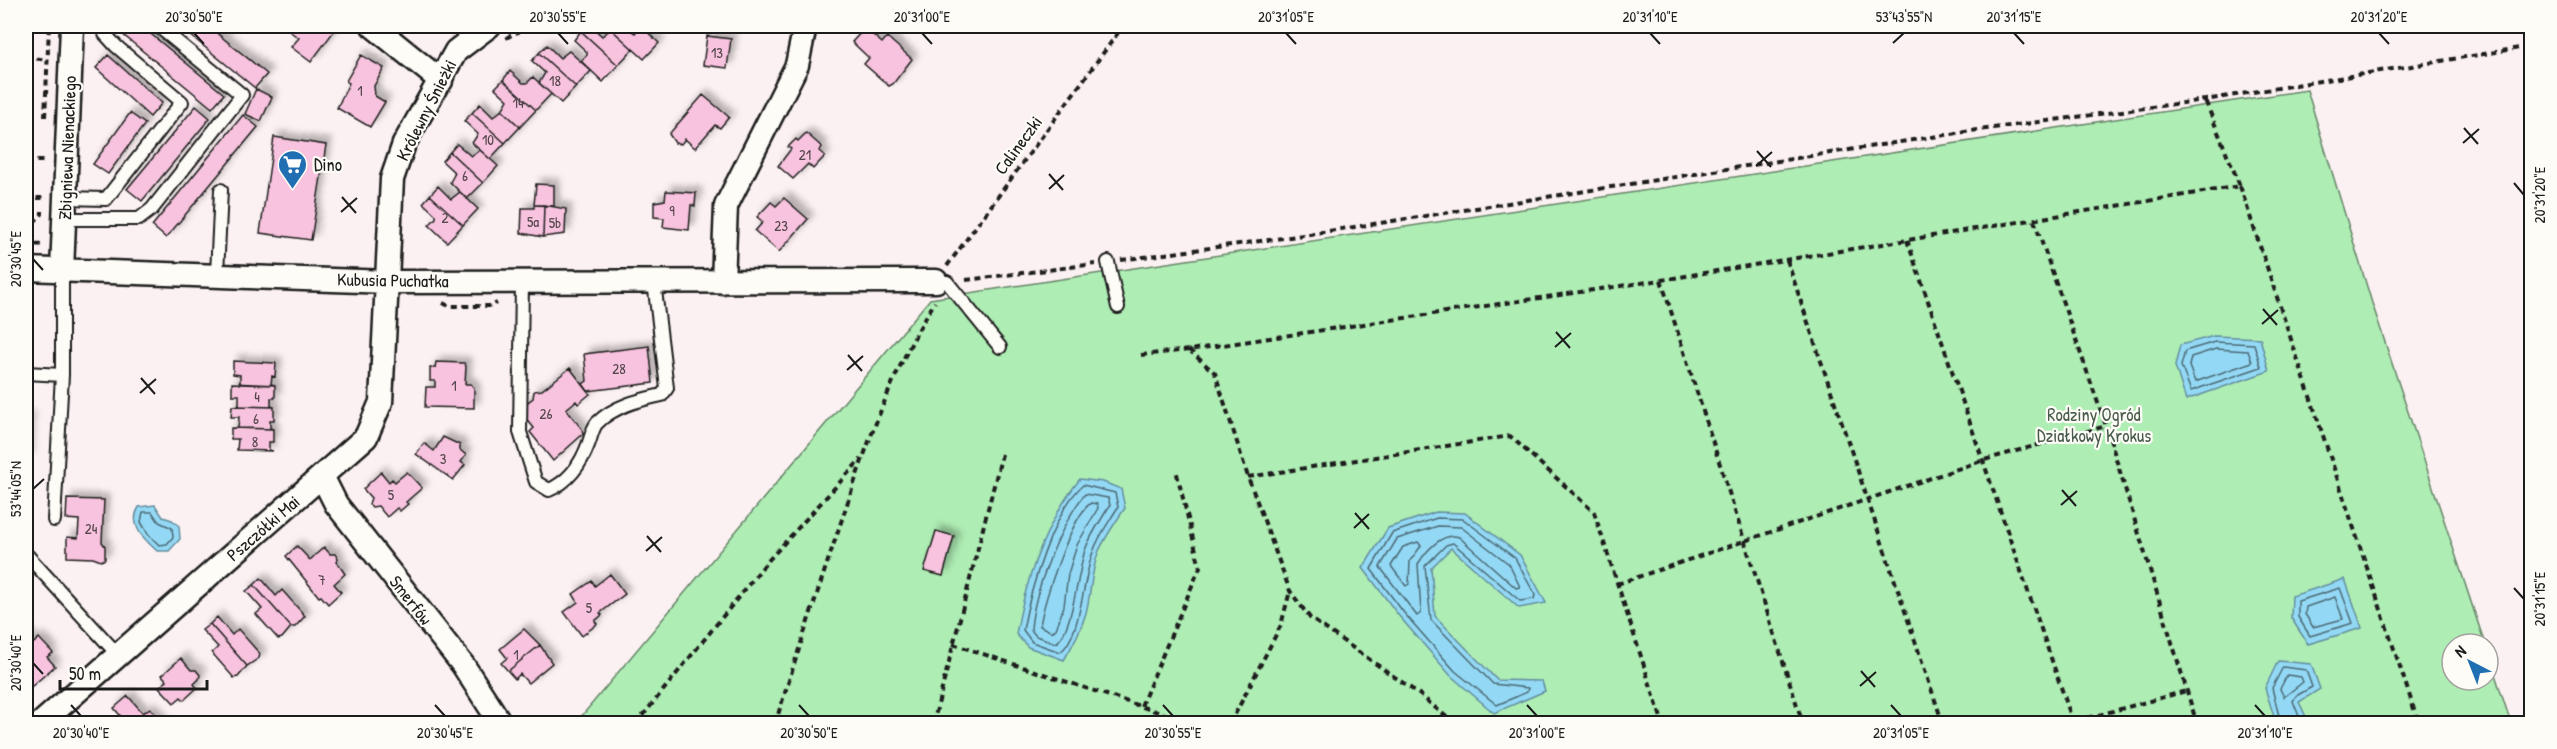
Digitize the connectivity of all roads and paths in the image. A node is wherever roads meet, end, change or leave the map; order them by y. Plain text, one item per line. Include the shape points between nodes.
1 (49, 26) edge
2 (72, 26) edge
3 (105, 26) edge
4 (158, 26) edge
5 (373, 26) edge
6 (528, 26) edge
7 (805, 26) edge
8 (1123, 26) edge
9 (495, 33) edge
10 (2532, 46) edge
11 (26, 57) edge
12 (47, 60) junction
13 (441, 81) junction
14 (2205, 100) junction
15 (45, 127) dead end
16 (44, 150) dead end
17 (26, 160) edge
18 (44, 161) junction
19 (44, 170) dead end
20 (2240, 186) junction
21 (43, 189) dead end
22 (221, 190) dead end
23 (26, 198) edge
24 (43, 198) junction
25 (65, 208) junction
26 (2034, 220) junction
27 (26, 230) edge
28 (26, 239) edge
29 (1908, 240) junction
30 (63, 245) junction
31 (1787, 260) junction
32 (1108, 262) junction
33 (26, 269) edge
34 (62, 271) junction
35 (217, 274) junction
36 (1661, 280) junction
37 (522, 281) junction
38 (388, 282) junction
39 (654, 282) junction
40 (723, 282) junction
41 (941, 282) junction
42 (1118, 307) dead end
43 (1000, 347) dead end
44 (1189, 350) junction
45 (1141, 355) dead end
46 (26, 373) edge
47 (62, 375) junction
48 (2106, 426) junction
49 (1002, 454) dead end
50 (862, 457) junction
51 (1984, 460) junction
52 (1176, 470) dead end
53 (322, 476) junction
54 (1248, 477) junction
55 (1867, 499) junction
56 (54, 520) dead end
57 (1744, 540) junction
58 (26, 554) edge
59 (1617, 584) junction
60 (1290, 591) junction
61 (953, 644) junction
62 (118, 656) junction
63 (2186, 691) junction
64 (1141, 706) junction
65 (40, 723) edge
66 (501, 723) edge
67 (636, 723) edge
68 (774, 723) edge
69 (933, 723) edge
70 (1194, 723) edge
71 (1230, 723) edge
72 (1455, 723) edge
73 (1663, 723) edge
74 (1803, 723) edge
75 (1943, 723) edge
76 (2072, 723) edge
77 (2197, 723) edge
78 (2419, 723) edge

1 - 12 path
2 - 25 street, Zbigniewa Nienackiego
3 - 25 lane via 105,34 116,46 182,102 106,199
4 - 25 lane via 242,95 152,209 139,219
5 - 13 street, Królewny Śnieżki
6 - 9 path
7 - 40 street via 797,65 726,206
8 - 41 path, Calineczki
9 - 13 street, Królewny Śnieżki via 456,51
10 - 14 path
11 - 12 path
12 - 15 path
13 - 38 street, Królewny Śnieżki via 404,144 392,179
14 - 20 path
14 - 32 path via 1971,131
16 - 18 path
17 - 18 path
18 - 19 path
20 - 26 path
20 - 78 path
21 - 24 path
22 - 35 lane
23 - 24 path
24 - 27 path via 42,214
25 - 30 street, Zbigniewa Nienackiego
26 - 29 path
26 - 48 path
28 - 30 path via 33,244
29 - 31 path
29 - 51 path
30 - 34 street, Zbigniewa Nienackiego
31 - 36 path
31 - 55 path
32 - 41 path
32 - 42 lane
33 - 34 street, Kubusia Puchatka
34 - 35 street, Kubusia Puchatka
34 - 47 lane
35 - 38 street, Kubusia Puchatka
36 - 44 path
36 - 57 path
37 - 38 street, Kubusia Puchatka
37 - 39 street, Kubusia Puchatka
37 - 39 lane via 520,432 536,482 549,490 560,486 574,471 595,425 612,412 662,395 668,388
38 - 53 street, Pszczółki Mai via 381,402 366,437
39 - 40 street, Kubusia Puchatka
40 - 41 street, Kubusia Puchatka
41 - 43 lane
41 - 50 path, Calineczki via 892,381
44 - 45 path
44 - 54 path via 1215,373
46 - 47 lane
47 - 56 lane
48 - 51 path
48 - 63 path
49 - 61 path
50 - 67 path via 766,563
50 - 68 path, Calineczki
51 - 55 path
51 - 76 path
52 - 64 path via 1200,567
53 - 62 street, Pszczółki Mai
53 - 66 street, Smerfów via 336,504 463,665
54 - 59 path via 1510,436 1594,512
54 - 60 path
55 - 57 path
55 - 75 path
57 - 59 path
57 - 74 path
58 - 62 lane
59 - 73 path
60 - 71 path via 1281,625
60 - 72 path via 1310,618
61 - 64 path
61 - 69 path
62 - 65 street, Pszczółki Mai
63 - 76 path
63 - 77 path
64 - 70 path

